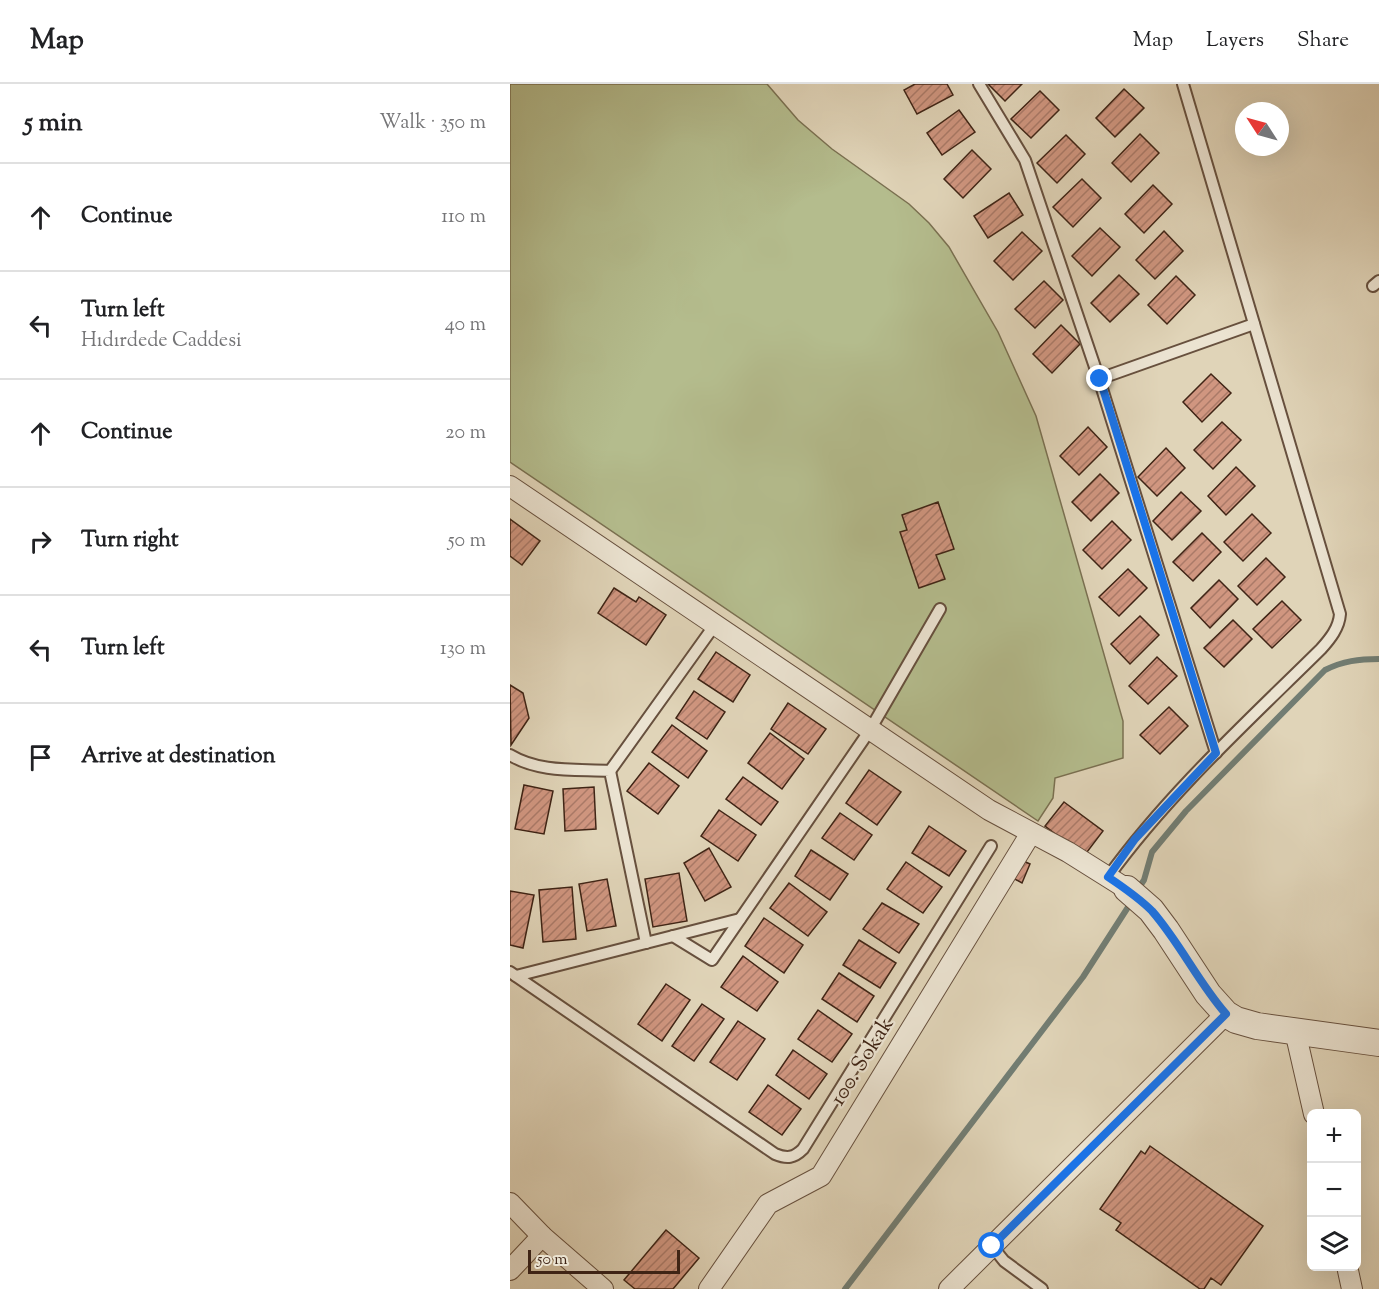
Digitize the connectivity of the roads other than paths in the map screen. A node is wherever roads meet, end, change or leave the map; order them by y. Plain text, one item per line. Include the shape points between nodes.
1 (979, 84) edge
2 (1183, 84) edge
3 (1254, 324) junction
4 (1100, 379) junction
5 (510, 486) edge
6 (940, 609) dead end
7 (714, 626) junction
8 (870, 730) junction
9 (1216, 753) junction
10 (510, 755) edge
11 (610, 771) junction
12 (1031, 834) junction
13 (991, 846) dead end
14 (1117, 883) junction
15 (740, 918) junction
16 (673, 936) junction
17 (645, 943) junction
18 (513, 974) edge
19 (1226, 1014) junction
20 (1295, 1031) junction
21 (1379, 1043) edge
22 (1313, 1109) edge
23 (510, 1203) edge
24 (542, 1236) junction
25 (992, 1246) junction
26 (510, 1270) edge
27 (1348, 1271) edge
28 (603, 1289) edge
29 (709, 1289) edge
30 (949, 1289) edge
31 (1042, 1289) edge
32 (1352, 1289) edge

1 - 4 lane via 1025,160
2 - 3 lane
3 - 4 lane
3 - 9 lane via 1340,614 1330,639
4 - 9 lane
5 - 7 street
6 - 8 lane
7 - 8 street
7 - 11 lane
8 - 12 street
8 - 15 lane
9 - 14 lane via 1135,839
10 - 11 lane via 538,767
11 - 17 lane
12 - 14 street
12 - 29 street, 100. Sokak via 821,1176 768,1204
13 - 18 lane via 803,1149 791,1157 775,1154
14 - 19 street via 1151,910
15 - 16 lane
15 - 16 lane via 712,960
16 - 17 lane
17 - 18 lane
19 - 20 street via 1257,1026
19 - 25 street
20 - 21 street
20 - 22 street
23 - 24 street
24 - 26 street
24 - 28 street
25 - 30 street
25 - 31 lane via 1004,1261
27 - 32 street

